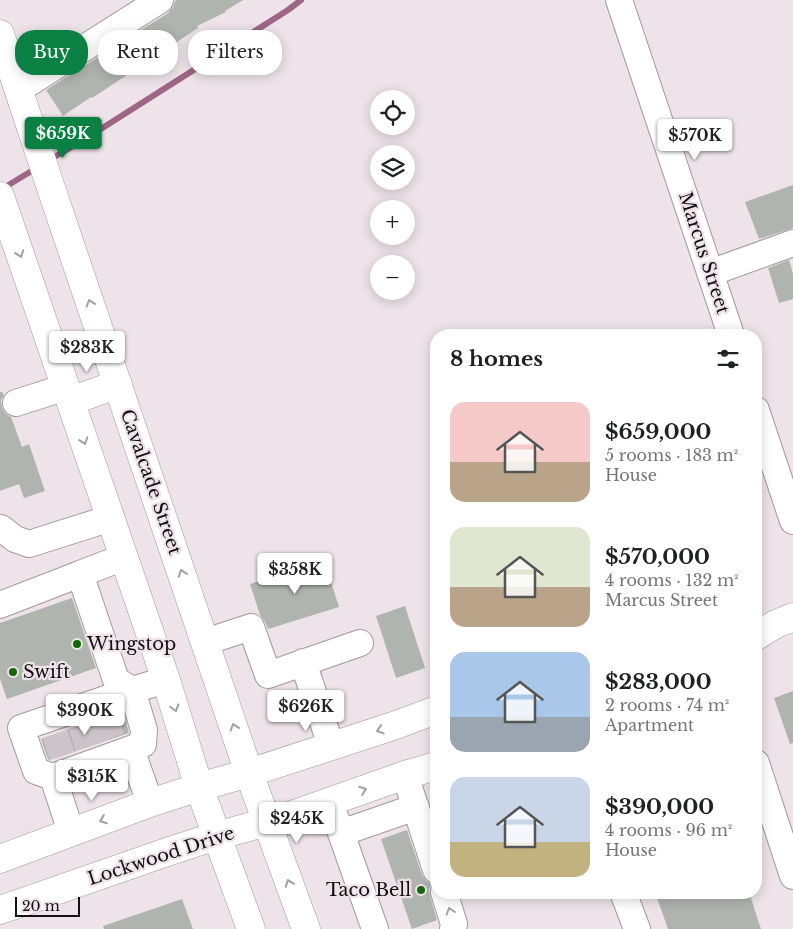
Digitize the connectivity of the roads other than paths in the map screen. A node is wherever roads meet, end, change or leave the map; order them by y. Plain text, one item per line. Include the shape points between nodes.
1 (160, 0) edge
2 (619, 0) edge
3 (131, 8) edge
4 (0, 34) edge
5 (18, 90) junction
6 (2, 202) edge
7 (793, 243) edge
8 (710, 273) junction
9 (729, 329) edge
10 (118, 384) junction
11 (68, 394) junction
12 (16, 403) dead end
13 (762, 450) edge
14 (766, 476) edge
15 (111, 518) junction
16 (793, 521) edge
17 (0, 528) edge
18 (124, 557) junction
19 (80, 574) junction
20 (0, 605) edge
21 (205, 642) junction
22 (360, 643) dead end
23 (303, 662) junction
24 (166, 680) junction
25 (132, 690) junction
26 (430, 712) edge
27 (100, 734) junction
28 (332, 746) junction
29 (57, 751) junction
30 (430, 769) edge
31 (250, 773) junction
32 (405, 775) junction
33 (762, 781) edge
34 (199, 787) junction
35 (330, 802) junction
36 (150, 803) junction
37 (416, 808) junction
38 (267, 821) junction
39 (71, 832) junction
40 (341, 833) junction
41 (216, 836) junction
42 (430, 851) edge
43 (0, 859) edge
44 (793, 876) edge
45 (446, 899) edge
46 (625, 899) edge
47 (0, 910) edge
48 (252, 929) edge
49 (306, 929) edge
50 (375, 929) edge
51 (453, 929) edge
52 (636, 929) edge

1 - 3 street
2 - 8 street, Marcus Street
3 - 5 street
4 - 5 main road, Cavalcade Street
10 -> 5 main road, Cavalcade Street
6 -> 11 main road
7 - 8 street
8 - 9 street, Marcus Street
10 - 11 main road
21 -> 10 main road, Cavalcade Street
11 - 12 street
11 -> 15 main road
13 - 14 street
14 - 16 street
15 - 17 street via 29,544
15 - 18 main road
18 - 19 street
18 - 24 main road
19 - 20 street
19 - 25 street via 116,680
21 - 23 street via 251,627 268,675
31 -> 21 main road, Cavalcade Street
22 - 23 street
23 - 28 street
24 - 25 street
24 -> 34 main road
25 - 27 street
25 - 27 street via 144,730 143,744
26 -> 28 main road
27 - 29 street
27 - 29 street
27 - 36 street
28 - 31 main road
29 - 39 street
30 - 32 main road, Lockwood Drive
31 - 34 main road
31 - 38 main road, Cavalcade Street
35 -> 32 main road, Lockwood Drive
32 - 37 street
33 - 44 street
34 - 36 main road
34 - 41 main road
35 - 38 main road, Lockwood Drive
35 - 40 street
36 -> 39 main road
37 - 40 street
37 - 42 street
38 - 41 main road, Lockwood Drive
49 -> 38 main road, Cavalcade Street
39 - 43 main road
40 - 50 street
41 - 47 main road, Lockwood Drive
41 - 48 main road
51 -> 45 street
46 - 52 street

